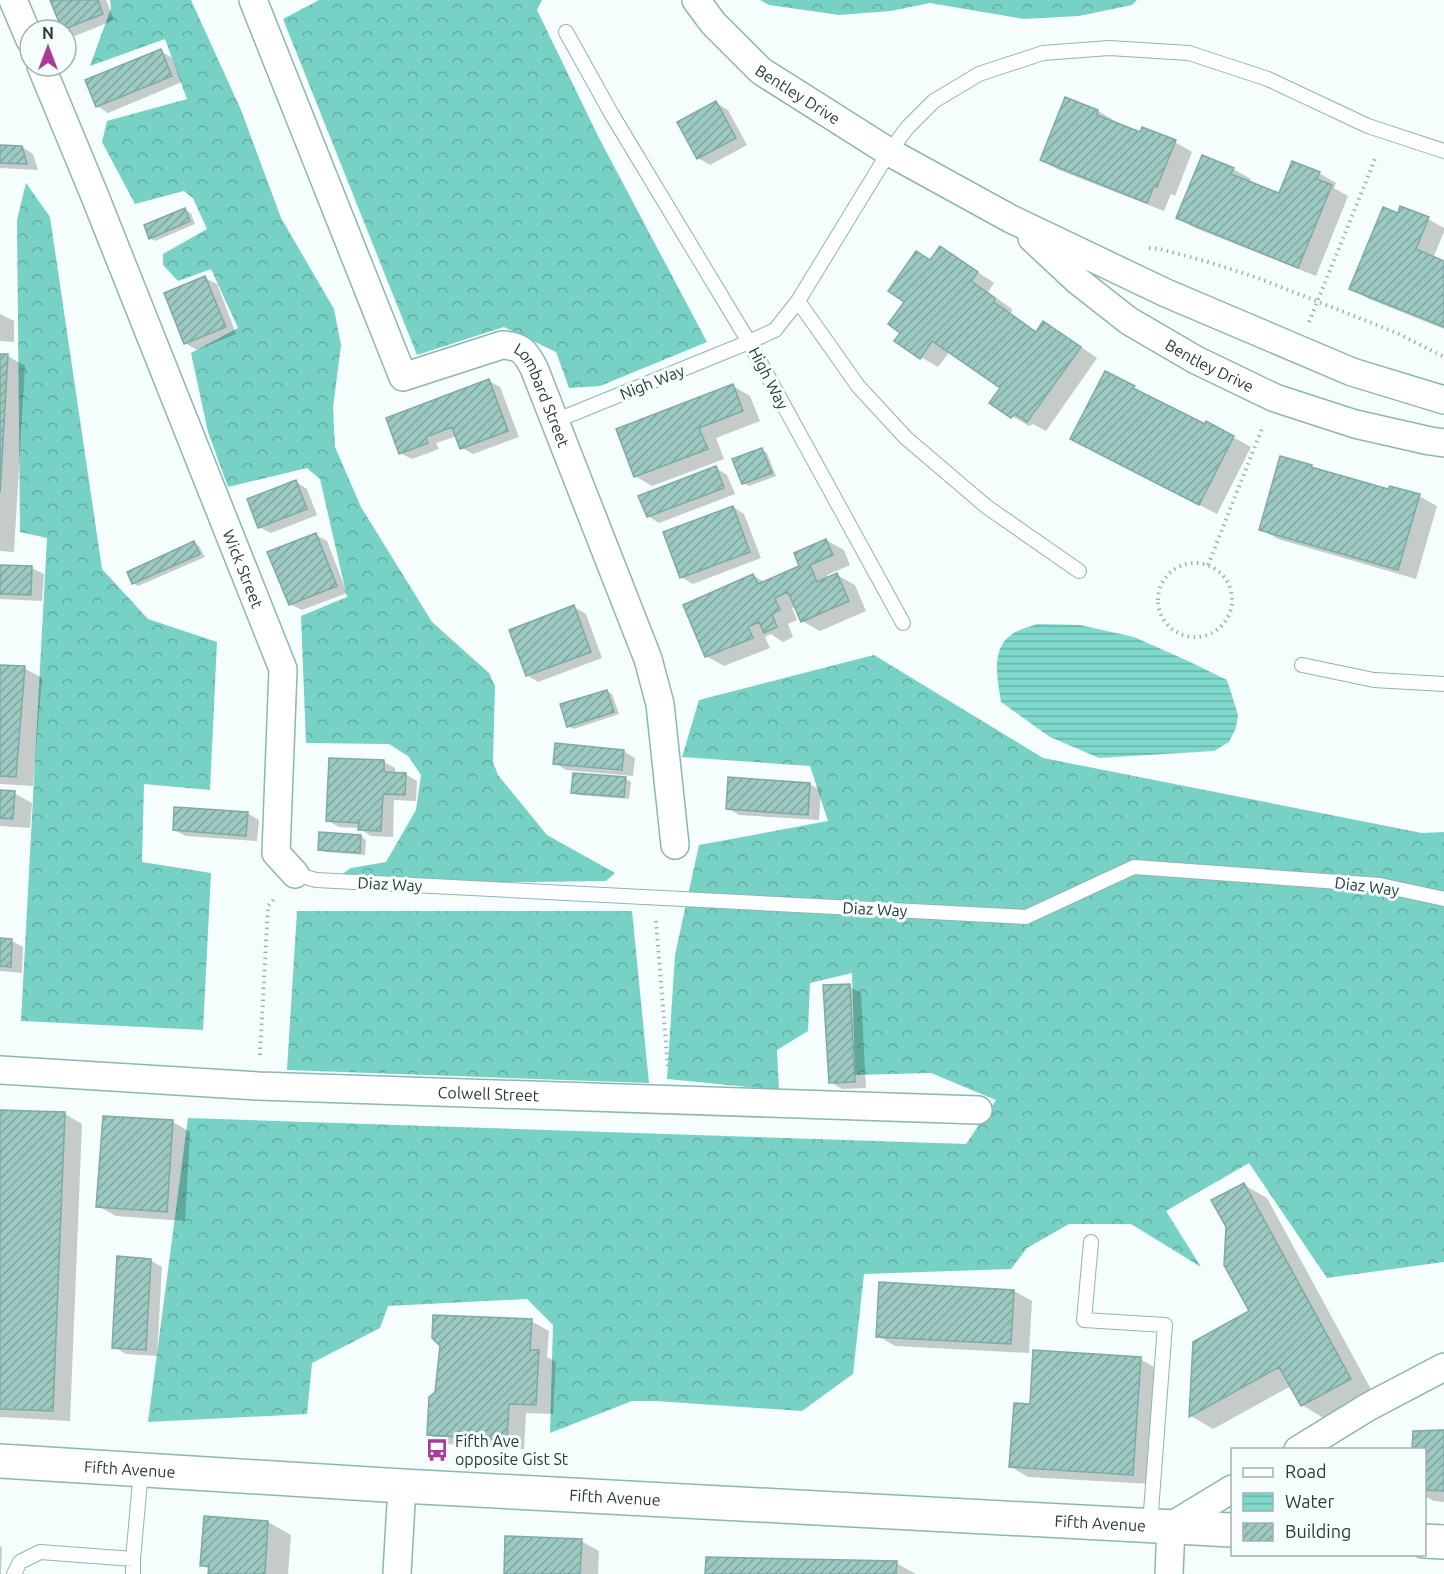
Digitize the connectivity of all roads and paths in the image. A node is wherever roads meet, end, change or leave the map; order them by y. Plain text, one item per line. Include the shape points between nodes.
1 (13, 0) edge
2 (253, 0) edge
3 (696, 0) edge
4 (21, 18) edge
5 (566, 32) dead end
6 (46, 78) edge
7 (1444, 151) edge
8 (889, 152) junction
9 (1376, 156) dead end
10 (1011, 219) junction
11 (1149, 248) dead end
12 (1318, 300) junction
13 (798, 301) junction
14 (1307, 326) dead end
15 (749, 342) junction
16 (1444, 357) edge
17 (1444, 400) edge
18 (555, 421) junction
19 (1264, 423) dead end
20 (1444, 443) edge
21 (1208, 565) junction
22 (1079, 571) dead end
23 (903, 623) dead end
24 (1302, 665) dead end
25 (1444, 684) edge
26 (675, 845) dead end
27 (295, 874) junction
28 (654, 898) junction
29 (1444, 899) edge
30 (0, 1070) edge
31 (258, 1086) junction
32 (671, 1099) junction
33 (978, 1110) dead end
34 (1091, 1242) dead end
35 (1444, 1367) edge
36 (1300, 1448) edge
37 (0, 1461) edge
38 (141, 1470) junction
39 (402, 1486) junction
40 (1231, 1490) edge
41 (1161, 1526) junction
42 (1231, 1530) edge
43 (1426, 1541) edge
44 (1444, 1542) edge
45 (133, 1558) junction
46 (14, 1574) edge
47 (133, 1574) edge
48 (397, 1574) edge
49 (1169, 1574) edge

1 - 4 street
2 - 18 street, Lombard Street via 403,377 502,345 514,346 526,353
3 - 8 street, Bentley Drive via 761,71
5 - 15 lane
6 - 27 street, Wick Street via 283,669 276,853
7 - 8 lane, High Way via 1368,126 1268,79 1189,53 1109,48 1042,53 979,74 934,101
8 - 10 street, Bentley Drive
8 - 13 lane, High Way
9 - 12 path
10 - 17 street, Bentley Drive via 1166,292 1352,372
10 - 20 street, Bentley Drive via 1078,281 1129,321 1196,360 1286,402 1355,424
11 - 12 path via 1212,262
12 - 14 path
12 - 16 path
13 - 15 lane, High Way via 776,330
13 - 22 lane via 858,386 906,438 987,507
15 - 18 lane, Nigh Way
15 - 23 lane, High Way
18 - 26 street, Lombard Street via 648,658 660,704
19 - 21 path
21 - 21 path via 1196,562 1173,569 1158,589 1159,613 1176,633 1200,637 1212,633 1229,614 1231,590 1218,570
24 - 25 lane via 1374,680
27 - 28 lane, Diaz Way via 316,880
27 - 31 path via 268,906
28 - 29 lane, Diaz Way via 1026,917 1134,867 1380,885
28 - 32 path
30 - 31 street, Colwell Street
31 - 32 street, Colwell Street
32 - 33 street, Colwell Street
34 - 41 lane via 1084,1320 1165,1325
35 - 36 street
37 - 38 main road, Fifth Avenue
38 - 39 main road, Fifth Avenue
38 - 45 lane
39 - 41 main road, Fifth Avenue
39 - 48 street
40 - 41 street
41 - 42 main road, Fifth Avenue
41 - 49 street
43 - 44 main road
45 - 46 lane via 40,1552 20,1562
45 - 47 lane

